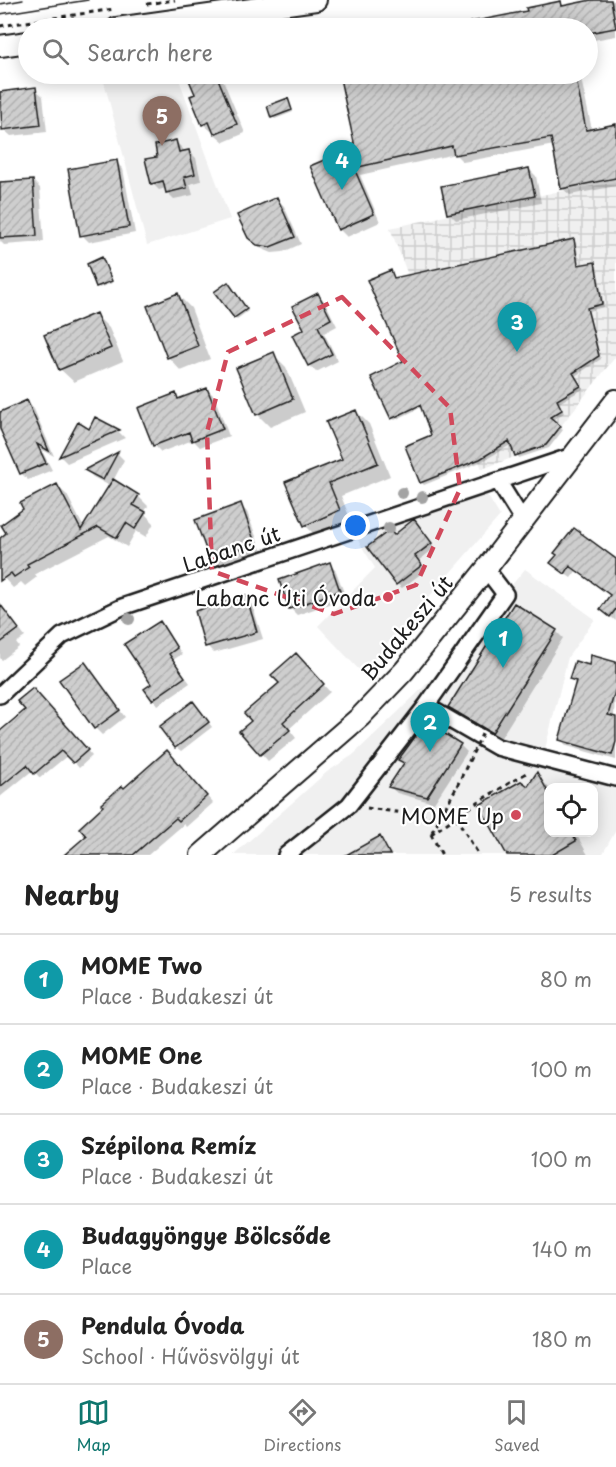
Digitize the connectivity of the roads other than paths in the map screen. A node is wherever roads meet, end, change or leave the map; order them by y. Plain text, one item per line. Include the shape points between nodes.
1 (316, 0) edge
2 (188, 18) edge
3 (18, 43) edge
4 (0, 46) edge
5 (616, 400) edge
6 (572, 456) junction
7 (498, 481) junction
8 (523, 521) junction
9 (486, 569) junction
10 (0, 695) edge
11 (426, 706) junction
12 (616, 778) edge
13 (201, 855) edge
14 (286, 855) edge

1 - 2 main road
3 - 4 main road
5 - 6 main road, Budakeszi út
6 - 7 street, Labanc út
6 - 8 main road, Budakeszi út
7 - 8 street
7 - 10 street, Labanc út via 122,607 62,636
8 - 9 main road, Budakeszi út
9 - 11 street via 505,594
9 - 13 main road, Budakeszi út via 404,670 360,717
11 - 12 street via 497,747
11 - 14 street via 349,805

